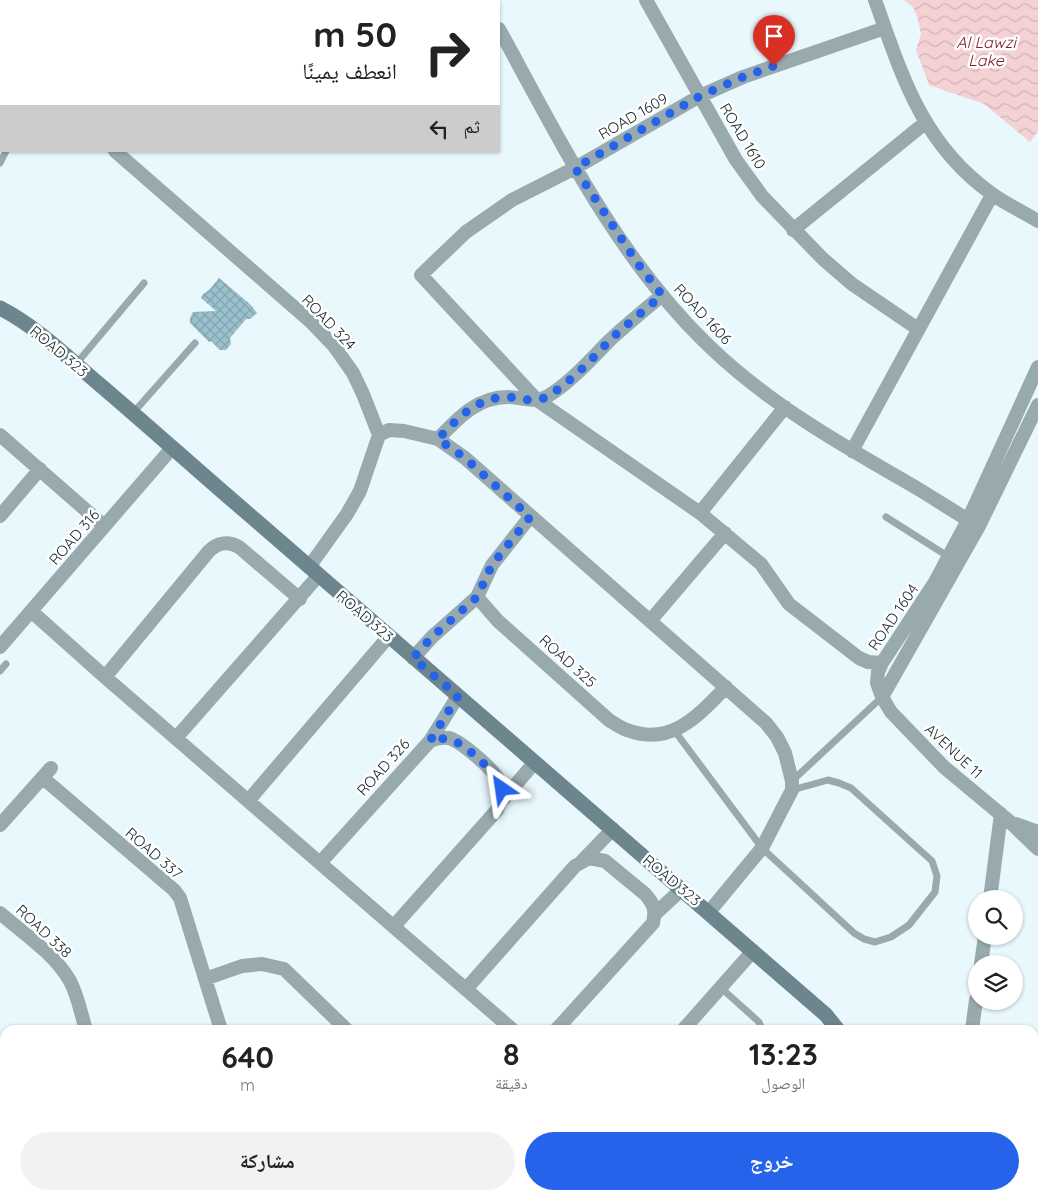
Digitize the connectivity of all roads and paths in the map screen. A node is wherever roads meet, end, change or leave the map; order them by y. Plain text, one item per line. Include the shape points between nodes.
1 (646, 0) edge
2 (875, 0) edge
3 (885, 28) junction
4 (500, 31) edge
5 (700, 96) junction
6 (925, 123) junction
7 (116, 152) edge
8 (575, 168) junction
9 (992, 195) junction
10 (1038, 221) edge
11 (793, 230) junction
12 (144, 283) dead end
13 (662, 295) junction
14 (0, 308) edge
15 (918, 329) junction
16 (195, 343) dead end
17 (76, 364) junction
18 (1038, 367) edge
19 (538, 400) junction
20 (1038, 405) edge
21 (785, 407) junction
22 (133, 414) junction
23 (0, 435) edge
24 (379, 435) junction
25 (438, 439) junction
26 (172, 448) junction
27 (852, 451) junction
28 (40, 469) junction
29 (700, 513) junction
30 (0, 516) edge
31 (530, 517) junction
32 (886, 517) dead end
33 (974, 523) junction
34 (104, 526) junction
35 (725, 533) junction
36 (949, 556) junction
37 (314, 571) junction
38 (477, 597) junction
39 (300, 599) junction
40 (31, 611) junction
41 (650, 621) junction
42 (388, 636) junction
43 (0, 647) edge
44 (413, 658) junction
45 (882, 663) junction
46 (6, 664) dead end
47 (0, 671) edge
48 (104, 677) junction
49 (726, 687) junction
50 (458, 696) junction
51 (882, 697) junction
52 (674, 730) junction
53 (176, 738) junction
54 (430, 741) junction
55 (535, 762) junction
56 (792, 786) junction
57 (248, 800) junction
58 (500, 803) junction
59 (1006, 818) junction
60 (0, 825) edge
61 (613, 829) junction
62 (1038, 832) edge
63 (762, 848) junction
64 (1038, 849) edge
65 (582, 861) junction
66 (320, 863) junction
67 (682, 889) junction
68 (992, 890) edge
69 (709, 912) junction
70 (655, 914) junction
71 (2, 919) edge
72 (394, 926) junction
73 (753, 951) junction
74 (205, 978) junction
75 (720, 988) junction
76 (466, 990) junction
77 (975, 1010) edge
78 (84, 1025) edge
79 (219, 1025) edge
80 (342, 1025) edge
81 (507, 1025) edge
82 (561, 1025) edge
83 (687, 1025) edge
84 (760, 1025) edge
85 (834, 1025) edge
86 (973, 1025) edge

1 - 5 street, ROAD 1610
2 - 3 street
3 - 5 street, ROAD 1609 via 743,77
3 - 6 street via 907,87
4 - 8 street, ROAD 1606
5 - 8 street, ROAD 1609
5 - 11 street, ROAD 1610 via 736,160 762,196
6 - 9 street via 955,162
6 - 11 street
7 - 24 street, ROAD 324 via 311,322 334,346 353,373
8 - 13 street, ROAD 1606
8 - 19 street, ROAD 1609 via 488,216 449,246 421,275
9 - 10 street
9 - 15 street
11 - 15 street, ROAD 1610 via 852,284
12 - 17 lane
13 - 19 street via 554,392
13 - 21 street, ROAD 1606 via 709,346
14 - 17 street, ROAD 323 via 37,331
15 - 27 street
16 - 22 lane
17 - 22 street, ROAD 323
18 - 33 street, ROAD 1604
19 - 25 street via 508,397 483,402 470,408
19 - 29 street
20 - 33 street, ROAD 1604
21 - 27 street, ROAD 1606
21 - 29 street
22 - 26 street, ROAD 323
23 - 28 street
24 - 25 street via 389,430 404,431
24 - 37 street via 360,491
25 - 31 street via 465,458
26 - 34 street, ROAD 316
26 - 37 street, ROAD 323
27 - 33 street, ROAD 1606
28 - 30 street
28 - 34 street
29 - 35 street
31 - 38 street via 492,565
31 - 41 street
32 - 36 lane
33 - 36 street, ROAD 1604
33 - 51 street, ROAD 1604
34 - 40 street, ROAD 316
35 - 41 street
35 - 45 street via 761,564 789,604 859,658
36 - 45 street, ROAD 1604
37 - 39 street
37 - 42 street, ROAD 323
38 - 44 street
38 - 52 street, ROAD 325 via 498,621 610,721 647,735
39 - 48 street via 239,547 229,543 218,544
39 - 53 street
40 - 43 street, ROAD 316
40 - 48 street
41 - 49 street
42 - 44 street, ROAD 323
42 - 57 street
44 - 50 street, ROAD 323
45 - 51 street, ROAD 1604 via 877,683
46 - 47 lane
48 - 53 street
49 - 52 street, ROAD 325 via 701,713
49 - 56 street via 777,737 785,753
50 - 54 street
50 - 55 street, ROAD 323
51 - 56 lane
51 - 59 street, AVENUE 11 via 944,767
52 - 63 lane
53 - 57 street
54 - 58 street, ROAD 326 via 443,737 457,742 491,770 502,789
54 - 66 street, ROAD 326
55 - 58 street
55 - 61 street, ROAD 323
56 - 63 street
56 - 63 lane via 828,780 850,788 932,861 936,876 935,892 908,925 891,937 875,942 854,933
57 - 66 street
58 - 72 street
59 - 62 street, AVENUE 11
59 - 64 street, AVENUE 11
59 - 68 street
60 - 74 street, ROAD 337 via 47,773 174,890 180,898
61 - 65 street
61 - 67 street, ROAD 323
63 - 69 street
65 - 70 street via 589,858 605,861 646,894
65 - 76 street
66 - 72 street
67 - 69 street, ROAD 323
67 - 70 street
69 - 73 street, ROAD 323
70 - 82 street via 653,923
71 - 78 street, ROAD 338 via 63,970 71,983
72 - 76 street
73 - 75 street
73 - 85 street, ROAD 323
74 - 79 street, ROAD 337
74 - 80 street via 242,966 262,964 284,969
75 - 83 street
75 - 84 lane
76 - 81 street
77 - 86 street

